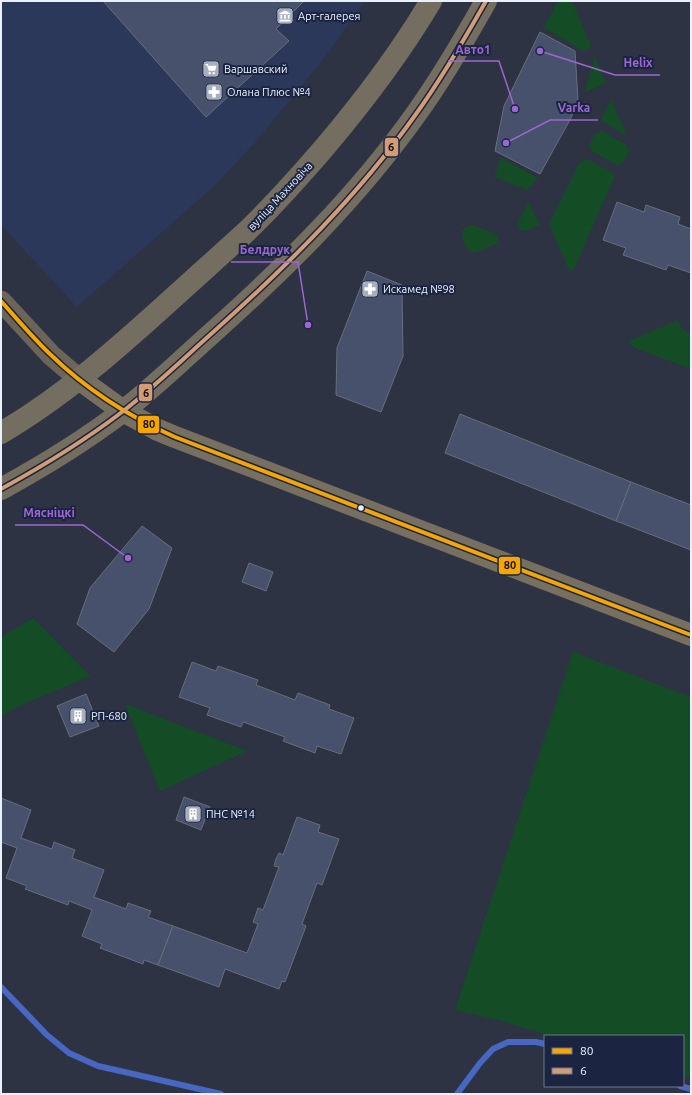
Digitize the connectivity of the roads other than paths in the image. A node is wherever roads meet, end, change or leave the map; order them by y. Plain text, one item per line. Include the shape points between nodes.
1 (431, 1) edge
2 (486, 1) edge
3 (1, 301) edge
4 (79, 379) junction
5 (123, 411) junction
6 (1, 433) edge
7 (1, 489) edge
8 (691, 635) edge

1 - 4 main road, вуліца Махновіча via 368,95 287,190 229,248
2 - 5 main road via 416,113 345,202 253,296
3 - 4 street via 51,355
4 - 5 street
4 - 6 main road, вуліца Махновіча via 35,412
5 - 7 main road
5 - 8 street via 175,437

